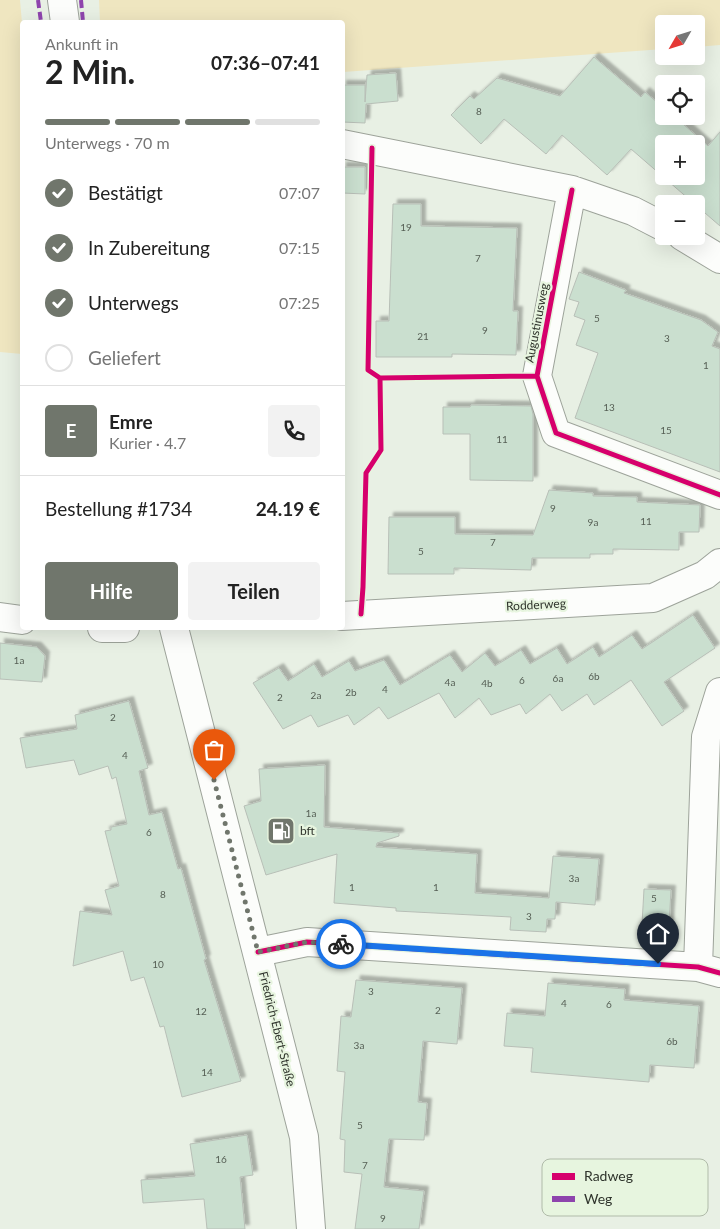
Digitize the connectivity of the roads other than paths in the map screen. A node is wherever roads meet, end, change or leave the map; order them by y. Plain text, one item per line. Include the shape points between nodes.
1 (62, 0) edge
2 (64, 20) edge
3 (345, 144) edge
4 (572, 190) junction
5 (655, 222) edge
6 (697, 245) edge
7 (720, 259) edge
8 (720, 495) edge
9 (720, 563) edge
10 (345, 616) edge
11 (0, 618) edge
12 (20, 620) edge
13 (175, 630) edge
14 (720, 692) edge
15 (258, 952) junction
16 (709, 970) edge
17 (311, 1229) edge

1 - 2 street
3 - 4 street
4 - 5 street via 633,211
4 - 8 street, Augustinusweg via 537,376 556,433
6 - 7 street
9 - 10 street, Rodderweg via 705,575 653,598
11 - 12 street
13 - 15 street, Friedrich-Ebert-Straße
14 - 16 street via 706,737
15 - 16 street via 307,942
15 - 17 street, Friedrich-Ebert-Straße via 304,1137

